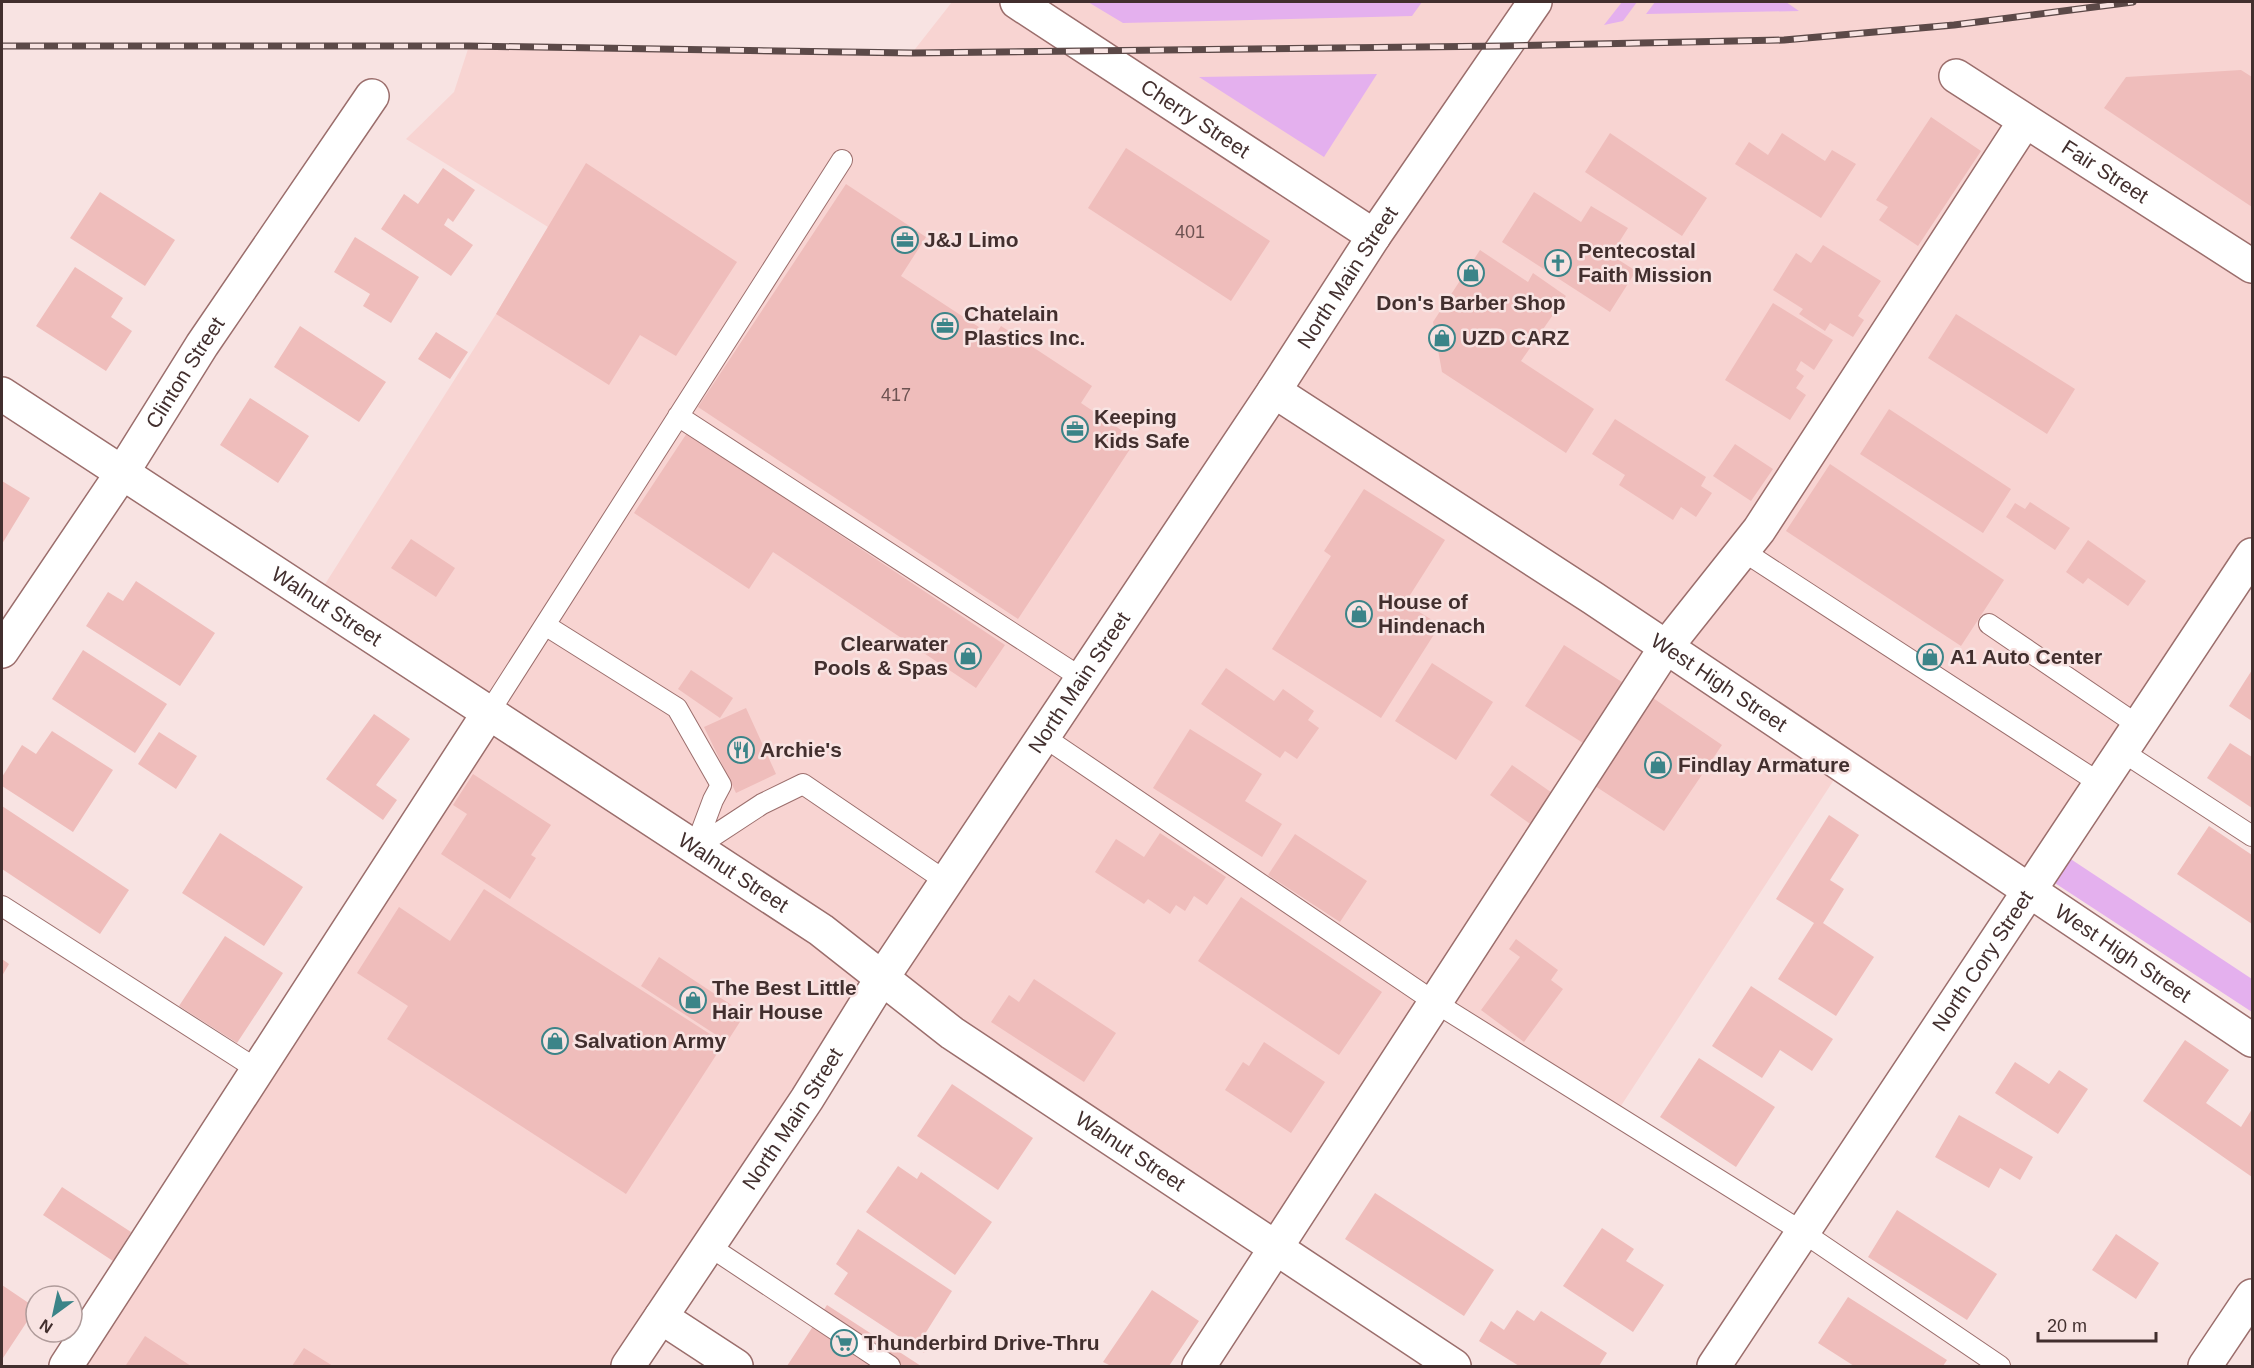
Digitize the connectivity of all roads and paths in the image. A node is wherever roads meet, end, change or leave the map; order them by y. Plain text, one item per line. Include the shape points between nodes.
1 (1017, 2) edge
2 (1535, 2) edge
3 (1956, 76) dead end
4 (372, 96) dead end
5 (2025, 120) junction
6 (842, 160) dead end
7 (1374, 236) junction
8 (2253, 266) edge
9 (1274, 391) junction
10 (2, 394) edge
11 (678, 416) junction
12 (122, 473) junction
13 (1743, 551) junction
14 (2253, 555) edge
15 (1989, 624) dead end
16 (545, 625) junction
17 (1666, 647) junction
18 (2, 651) edge
19 (1083, 679) junction
20 (488, 714) junction
21 (1044, 737) junction
22 (2131, 739) junction
23 (2101, 784) junction
24 (2253, 836) edge
25 (695, 848) junction
26 (947, 882) junction
27 (2030, 891) junction
28 (2, 906) edge
29 (882, 978) junction
30 (1436, 1003) junction
31 (2253, 1040) edge
32 (258, 1070) junction
33 (1804, 1233) junction
34 (709, 1246) junction
35 (1278, 1248) junction
36 (2253, 1296) edge
37 (661, 1317) junction
38 (66, 1366) edge
39 (628, 1366) edge
40 (736, 1366) edge
41 (890, 1366) edge
42 (1199, 1366) edge
43 (1454, 1366) edge
44 (1714, 1366) edge
45 (2000, 1366) edge
46 (2205, 1366) edge

1 - 7 street, Cherry Street
2 - 7 street, North Main Street
3 - 5 street, Fair Street
4 - 12 street, Clinton Street via 202,345
5 - 8 street, Fair Street
5 - 13 street
6 - 11 lane
7 - 9 street, North Main Street
9 - 17 street, West High Street
9 - 19 street, North Main Street
10 - 12 street, Walnut Street
11 - 16 lane
11 - 19 lane
12 - 18 street, Clinton Street
12 - 20 street, Walnut Street
13 - 17 street
13 - 23 lane
14 - 22 street, North Cory Street
15 - 22 lane
16 - 20 lane
16 - 25 lane via 677,708 722,785
17 - 27 street, West High Street
17 - 30 street
19 - 21 street, North Main Street
20 - 25 street, Walnut Street
20 - 32 street
21 - 26 street, North Main Street
21 - 30 lane
22 - 23 street, North Cory Street
22 - 24 lane
23 - 27 street, North Cory Street
25 - 26 lane via 762,804 803,784
25 - 29 street, Walnut Street via 821,930
26 - 29 street, North Main Street
27 - 31 street, West High Street
27 - 33 street, North Cory Street
28 - 32 lane
29 - 34 street, North Main Street
29 - 35 street, Walnut Street via 952,1033
30 - 33 lane
30 - 35 street
32 - 38 street
33 - 44 street, North Cory Street
33 - 45 lane
34 - 37 street, North Main Street
34 - 41 lane
35 - 42 street
35 - 43 street, Walnut Street
36 - 46 street
37 - 39 street, North Main Street
37 - 40 street

